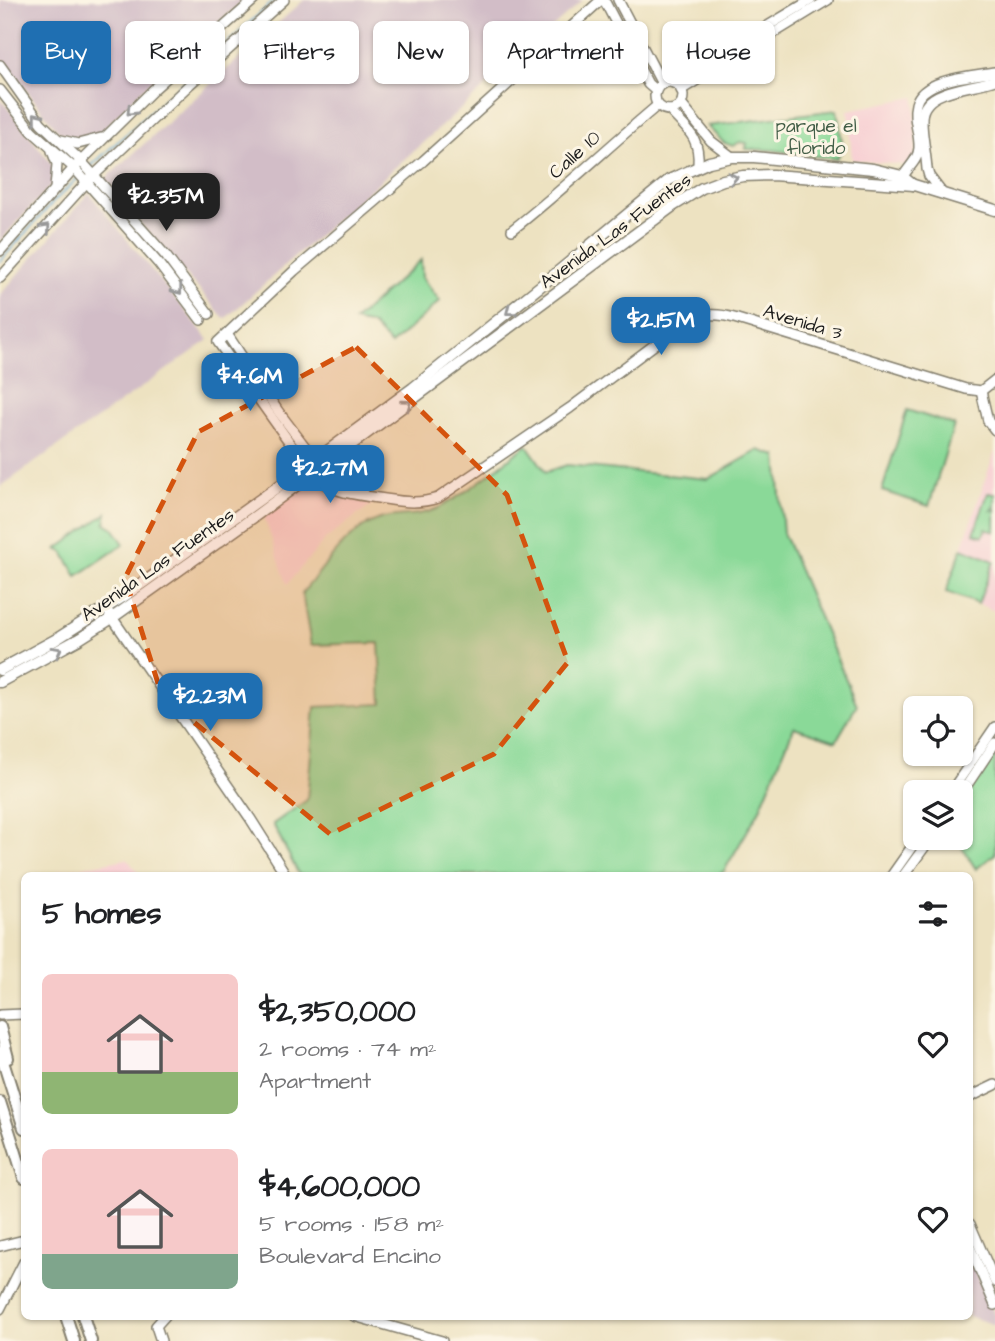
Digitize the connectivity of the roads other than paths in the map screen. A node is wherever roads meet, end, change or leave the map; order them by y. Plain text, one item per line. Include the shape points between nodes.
1 (254, 0) edge
2 (284, 0) edge
3 (603, 0) edge
4 (618, 0) edge
5 (811, 0) edge
6 (828, 0) edge
7 (0, 65) edge
8 (995, 72) edge
9 (995, 80) edge
10 (664, 86) junction
11 (0, 90) edge
12 (681, 90) junction
13 (659, 104) junction
14 (681, 104) junction
15 (669, 110) junction
16 (106, 136) junction
17 (55, 138) junction
18 (52, 149) junction
19 (732, 157) junction
20 (78, 164) junction
21 (698, 165) junction
22 (91, 179) junction
23 (902, 181) junction
24 (55, 189) junction
25 (942, 193) junction
26 (995, 210) edge
27 (512, 230) dead end
28 (0, 251) edge
29 (166, 256) junction
30 (158, 263) junction
31 (0, 278) edge
32 (227, 334) junction
33 (995, 380) edge
34 (981, 391) junction
35 (995, 430) edge
36 (314, 467) junction
37 (106, 608) junction
38 (112, 618) junction
39 (0, 670) edge
40 (0, 682) edge
41 (995, 727) edge
42 (995, 743) edge
43 (959, 780) edge
44 (970, 780) edge
45 (910, 850) edge
46 (922, 850) edge
47 (284, 872) edge
48 (894, 872) edge
49 (906, 872) edge
50 (21, 1014) edge
51 (0, 1015) edge
52 (0, 1027) edge
53 (0, 1052) edge
54 (995, 1085) edge
55 (14, 1095) junction
56 (973, 1095) edge
57 (0, 1102) edge
58 (21, 1118) edge
59 (21, 1168) edge
60 (973, 1231) edge
61 (21, 1241) edge
62 (0, 1246) edge
63 (973, 1254) edge
64 (21, 1268) edge
65 (995, 1282) edge
66 (995, 1305) edge
67 (0, 1309) edge
68 (67, 1320) edge
69 (84, 1320) edge
70 (161, 1320) edge
71 (368, 1320) edge
72 (74, 1341) edge
73 (91, 1341) edge
74 (161, 1341) edge
75 (442, 1341) edge

1 -> 16 street
2 - 22 street
3 - 10 street via 648,84
3 - 32 street
4 - 10 street
5 - 10 street
6 - 12 street
17 -> 7 street
8 - 23 street via 951,79 920,95 915,118 919,149
9 - 25 street via 944,93 924,105 921,119 927,169
10 - 12 street
10 - 13 street
11 - 18 street
12 - 14 street
13 - 15 street
13 - 27 street, Calle 10
14 - 15 street
14 - 19 street via 711,141
15 - 21 street via 696,141
16 - 17 street via 78,144
16 - 20 street
17 - 20 street
18 - 20 street
18 - 24 street via 57,164
19 - 21 main road, Avenida Las Fuentes
19 - 23 main road, Avenida Las Fuentes via 873,169
20 - 22 street
20 - 24 street
21 -> 36 main road, Avenida Las Fuentes via 669,180
22 - 29 street
22 - 30 street
31 -> 22 street
23 - 25 main road, Avenida Las Fuentes
36 -> 23 main road, Avenida Las Fuentes via 702,188 753,175
24 - 28 street
25 - 26 main road
29 - 30 street
30 -> 29 street via 205,317
32 - 36 street
32 - 36 street via 218,342
33 - 34 street
34 - 35 street via 988,421
34 - 36 street, Avenida 3 via 720,314 705,314 689,319 446,495 416,503 376,498 321,483
36 - 37 main road, Avenida Las Fuentes
36 - 38 main road, Avenida Las Fuentes
37 - 38 street
37 - 39 main road, Avenida Las Fuentes
40 -> 38 main road, Avenida Las Fuentes
38 - 47 street
41 - 43 street
42 - 44 street
45 - 48 street
46 - 49 street
50 - 51 street
52 - 55 highway
53 - 55 highway
54 - 56 street
55 - 58 highway
57 - 59 highway
60 - 65 street
61 - 62 street
63 - 66 street
64 - 67 street
68 - 72 highway
69 - 73 highway
70 - 74 street via 156,1326
71 - 75 street

